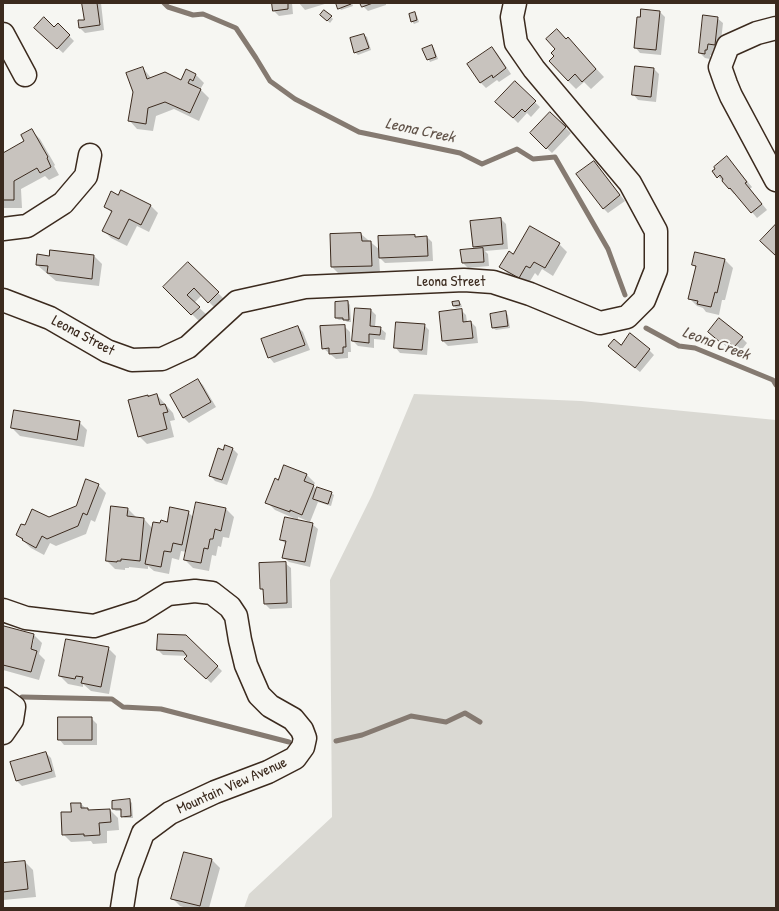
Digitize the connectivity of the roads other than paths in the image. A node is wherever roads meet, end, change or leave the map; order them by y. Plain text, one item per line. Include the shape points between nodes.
1 (515, 3) edge
2 (776, 28) edge
3 (3, 34) edge
4 (25, 75) dead end
5 (90, 155) dead end
6 (776, 180) edge
7 (3, 229) edge
8 (3, 300) edge
9 (3, 610) edge
10 (3, 699) edge
11 (3, 733) edge
12 (122, 908) edge

1 - 8 street, Leona Street via 512,17 516,43 534,69 630,183 656,231 656,270 644,300 627,317 600,323 494,282 464,280 305,287 237,302 188,347 162,359 132,360 106,351 50,318
2 - 6 street via 728,46 720,67 731,96
3 - 4 street
5 - 7 street via 86,176 62,203 27,226
9 - 12 street, Mountain View Avenue via 26,618 94,626 141,611 168,594 195,591 212,593 230,607 236,616 246,665 259,695 270,706 293,720 302,730 305,738 303,748 295,758 170,813 143,833 127,876
10 - 11 street via 14,707 12,720

